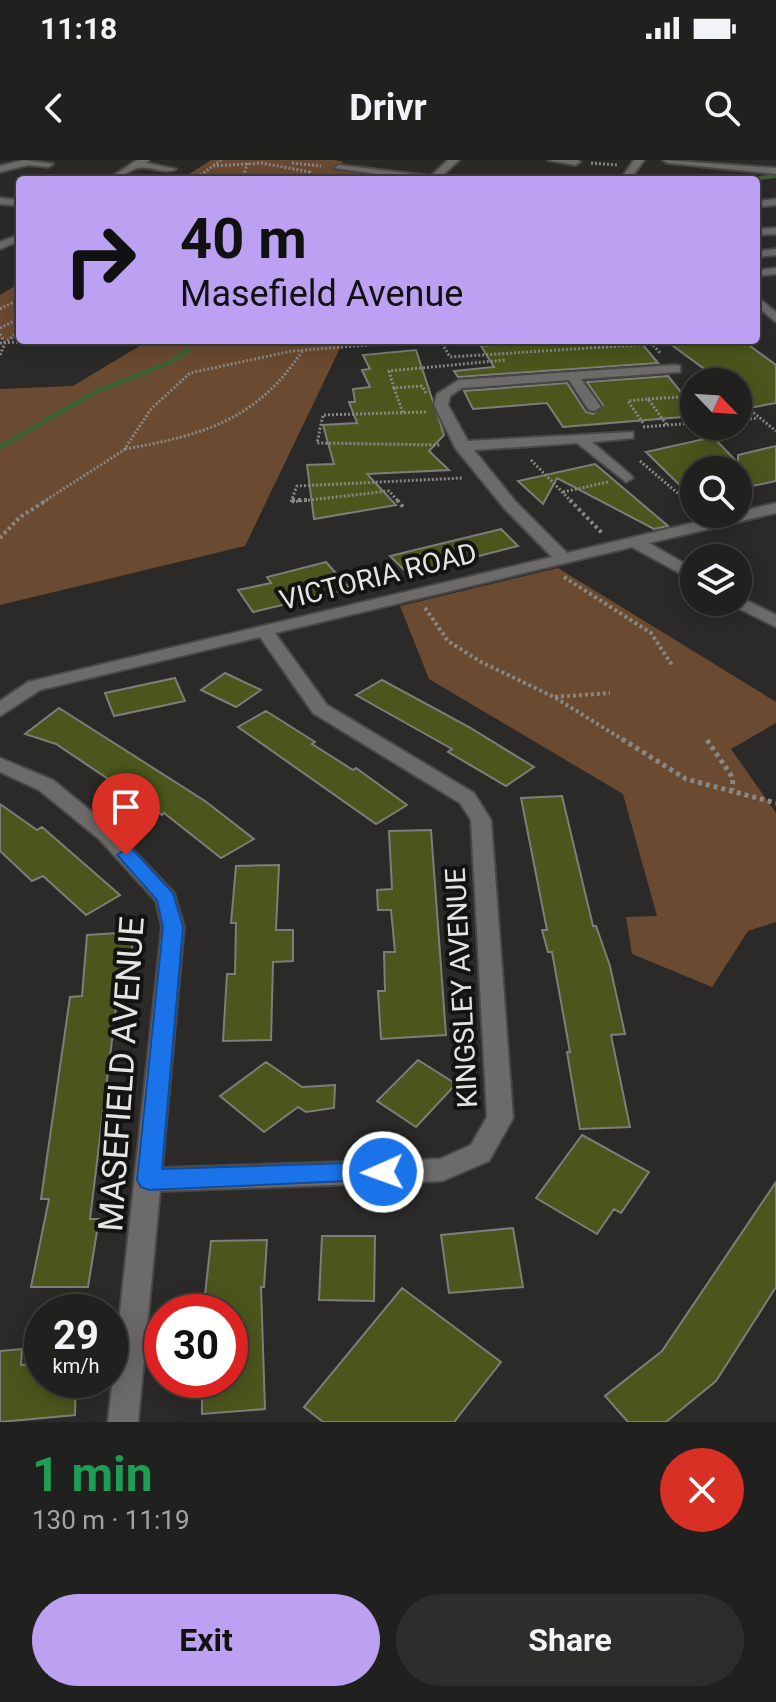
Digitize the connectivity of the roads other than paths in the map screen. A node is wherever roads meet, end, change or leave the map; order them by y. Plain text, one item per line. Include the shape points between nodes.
1 (454, 160) edge
2 (553, 160) edge
3 (668, 160) edge
4 (26, 161) edge
5 (141, 162) edge
6 (575, 162) road end
7 (48, 164) dead end
8 (339, 168) road end
9 (1, 169) edge
10 (171, 169) dead end
11 (776, 171) edge
12 (118, 176) edge
13 (404, 176) edge
14 (440, 176) edge
15 (675, 369) road end
16 (573, 377) junction
17 (594, 407) dead end
18 (628, 435) road end
19 (580, 439) junction
20 (461, 446) junction
21 (626, 478) dead end
22 (776, 508) edge
23 (633, 541) junction
24 (562, 557) junction
25 (680, 568) edge
26 (752, 609) edge
27 (776, 622) edge
28 (265, 632) junction
29 (0, 710) edge
30 (0, 764) edge
31 (149, 1180) junction
32 (123, 1422) edge

1 - 14 street
2 - 6 street
3 - 11 street
4 - 7 street
4 - 9 street
5 - 10 street
5 - 12 street
8 - 13 street
15 - 16 street
16 - 17 street
16 - 20 street via 459,384 444,394 439,412
18 - 19 street
19 - 20 street
19 - 21 street
20 - 24 street via 498,496
22 - 23 street, VICTORIA ROAD
23 - 24 street, VICTORIA ROAD
23 - 25 street
24 - 28 street, VICTORIA ROAD
26 - 27 street
28 - 29 street, VICTORIA ROAD via 34,686
28 - 31 street, KINGSLEY AVENUE via 320,709 467,798 481,820 500,1118 480,1153 442,1170
30 - 31 street, MASEFIELD AVENUE via 58,794 106,834 166,898 173,927
31 - 32 street, MASEFIELD AVENUE

